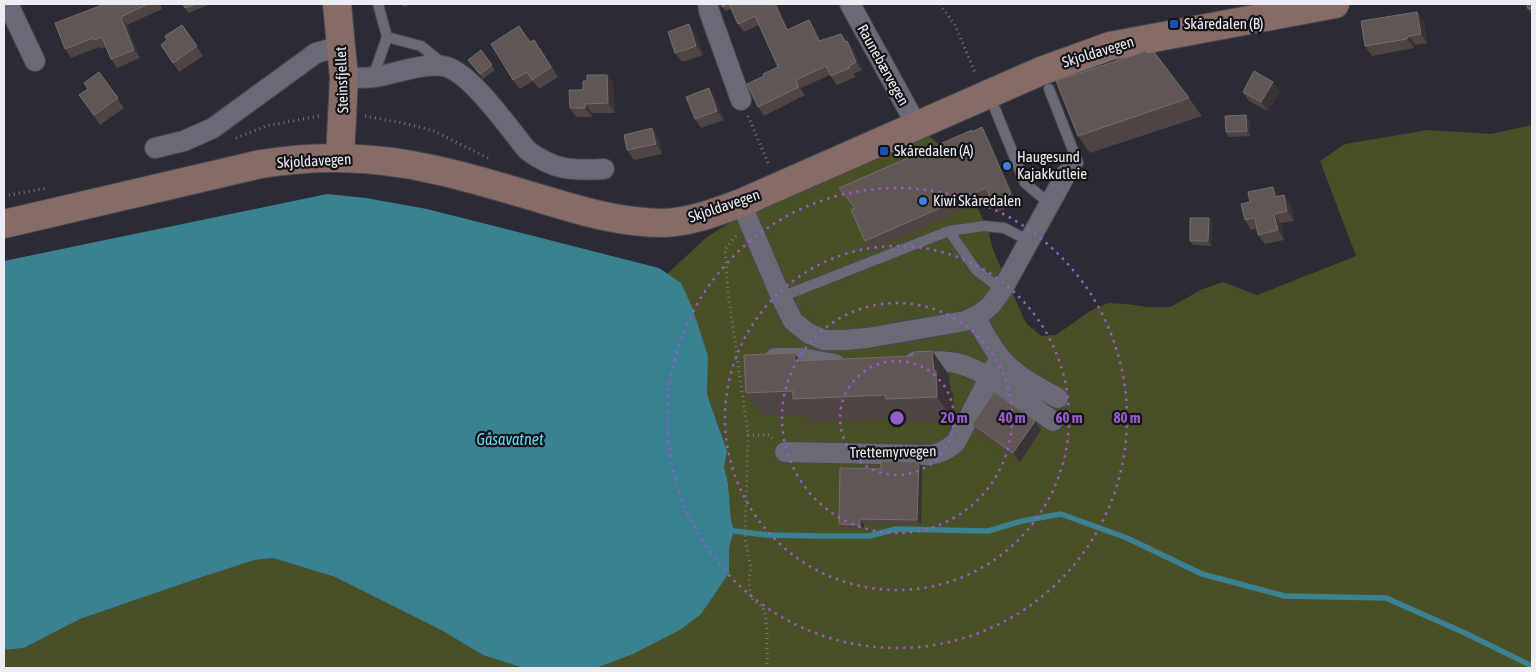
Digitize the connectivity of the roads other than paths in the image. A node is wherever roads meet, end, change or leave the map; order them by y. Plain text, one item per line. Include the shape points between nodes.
1 (8, 4) edge
2 (336, 4) edge
3 (378, 4) edge
4 (708, 4) edge
5 (850, 4) edge
6 (1335, 4) edge
7 (1302, 7) edge
8 (387, 37) junction
9 (341, 46) junction
10 (35, 61) dead end
11 (446, 66) junction
12 (373, 77) junction
13 (344, 78) junction
14 (1049, 89) dead end
15 (741, 100) road end
16 (995, 109) dead end
17 (916, 126) junction
18 (155, 148) dead end
19 (340, 157) junction
20 (604, 169) dead end
21 (1066, 174) joint
22 (741, 203) junction
23 (1050, 204) junction
24 (4, 224) edge
25 (949, 231) junction
26 (1030, 241) junction
27 (1002, 290) junction
28 (781, 297) junction
29 (975, 316) junction
30 (775, 358) edge
31 (1000, 358) junction
32 (891, 363) edge
33 (852, 364) edge
34 (989, 377) junction
35 (1058, 398) dead end
36 (1052, 421) dead end
37 (785, 452) dead end

1 - 10 street
2 - 9 main road, Steinsfjellet
3 - 8 lane
4 - 15 street
5 - 17 street, Raunebærvegen
6 - 7 main road, Skjoldavegen
7 - 17 main road, Skjoldavegen via 1110,46 1041,71
8 - 11 lane via 421,46
8 - 12 lane
9 - 13 main road, Steinsfjellet
9 - 18 street via 316,53 212,128 184,141
11 - 12 street via 425,66
11 - 20 street via 462,74 476,87 537,158 575,171
12 - 13 street
13 - 19 main road, Steinsfjellet
14 - 21 lane via 1078,163
16 - 23 lane via 1025,183
17 - 22 main road, Skjoldavegen
19 - 22 main road, Skjoldavegen via 384,160 432,169 615,219 674,222
19 - 24 main road, Skjoldavegen via 261,164
21 - 23 street
22 - 28 street
23 - 26 street
25 - 26 lane via 984,226 1004,228
25 - 27 lane via 976,270
25 - 28 lane
26 - 27 street
27 - 29 street via 991,305
28 - 29 street via 793,321 824,340 867,338 946,325
29 - 31 street
30 - 33 street
31 - 34 street, Trettemyrvegen
31 - 35 street
32 - 34 street via 949,362
34 - 36 street
34 - 37 street, Trettemyrvegen via 956,442 939,454

